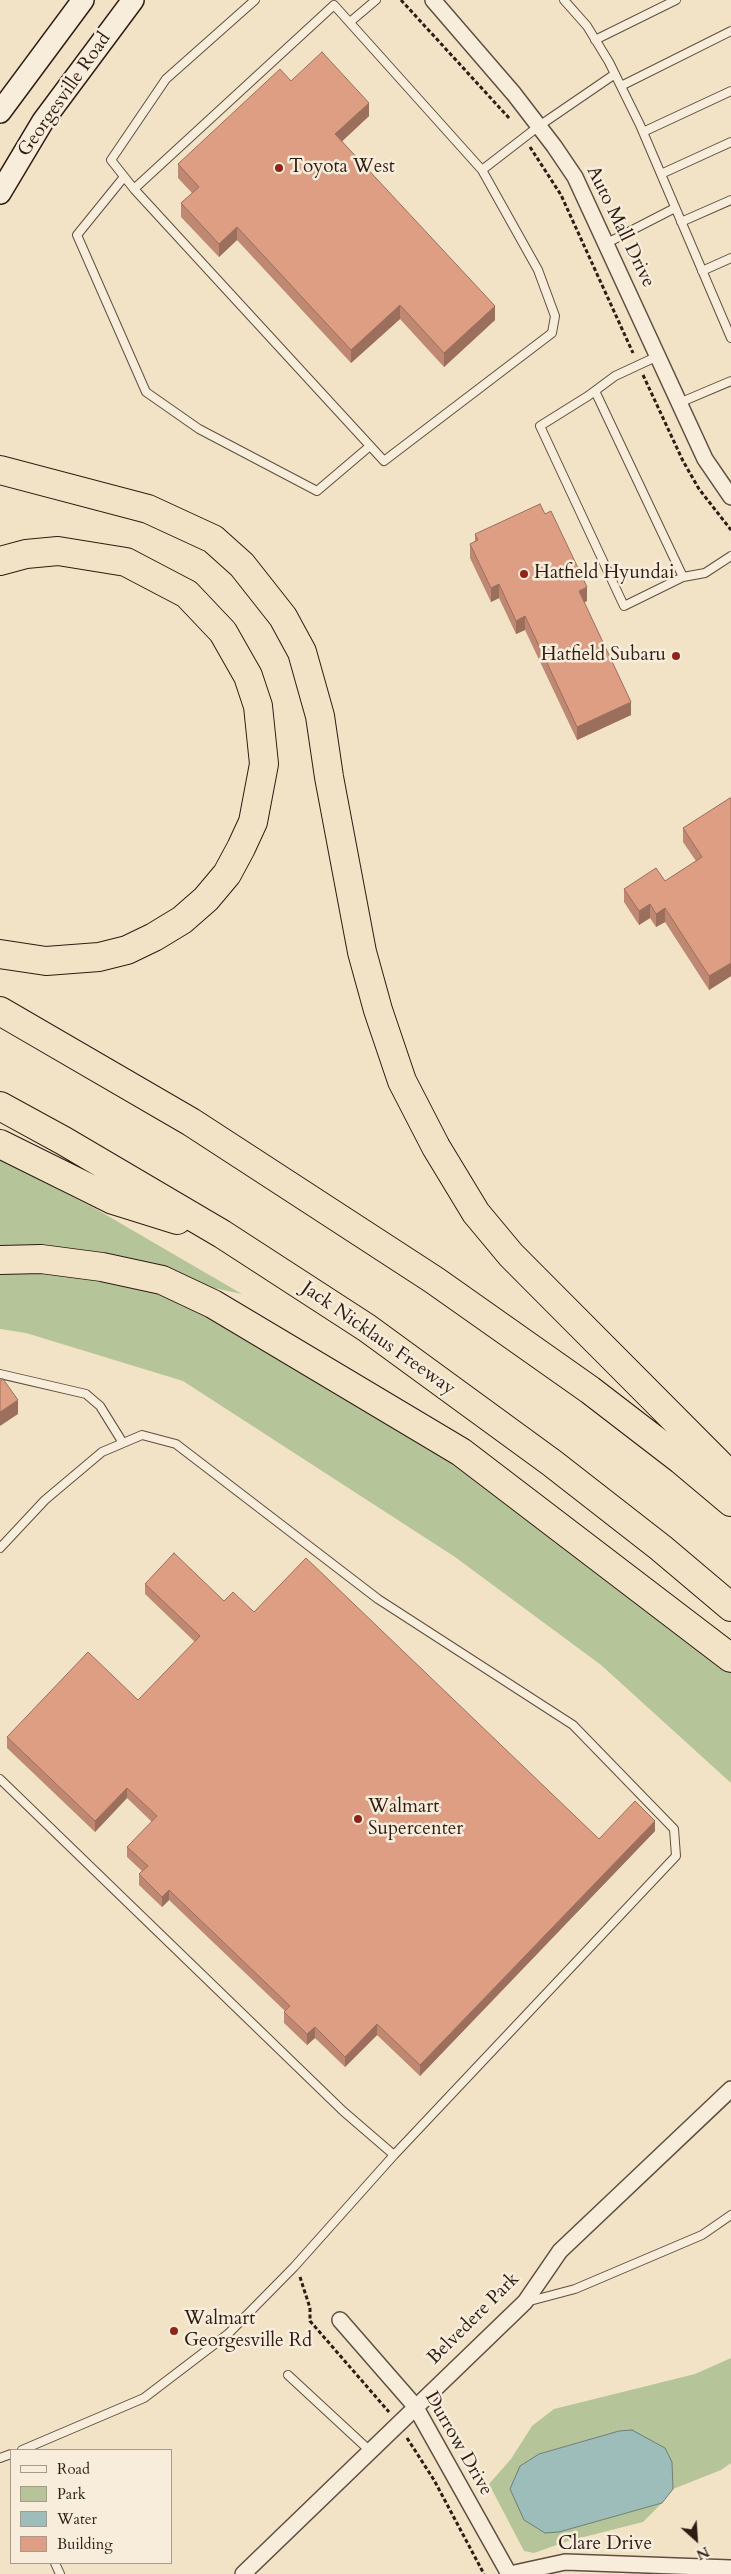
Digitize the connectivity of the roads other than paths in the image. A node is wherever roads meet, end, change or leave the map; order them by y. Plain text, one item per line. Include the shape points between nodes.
1 (83, 0) edge
2 (133, 0) edge
3 (255, 0) edge
4 (376, 0) edge
5 (433, 0) edge
6 (564, 0) edge
7 (676, 0) edge
8 (332, 2) edge
9 (350, 22) junction
10 (731, 32) edge
11 (595, 40) junction
12 (615, 74) junction
13 (621, 86) junction
14 (731, 91) edge
15 (0, 112) edge
16 (539, 126) junction
17 (643, 132) junction
18 (731, 142) edge
19 (482, 170) junction
20 (661, 174) junction
21 (124, 177) junction
22 (134, 189) junction
23 (0, 193) edge
24 (731, 200) edge
25 (675, 208) junction
26 (681, 222) junction
27 (606, 243) junction
28 (731, 258) edge
29 (702, 271) junction
30 (731, 338) edge
31 (658, 356) junction
32 (731, 381) edge
33 (596, 391) junction
34 (679, 403) junction
35 (370, 446) junction
36 (0, 470) edge
37 (731, 497) edge
38 (731, 556) edge
39 (0, 561) edge
40 (683, 577) junction
41 (0, 954) edge
42 (0, 1011) edge
43 (0, 1106) edge
44 (0, 1144) edge
45 (222, 1234) junction
46 (0, 1260) edge
47 (0, 1374) edge
48 (123, 1443) junction
49 (731, 1476) edge
50 (731, 1502) edge
51 (0, 1548) edge
52 (731, 1607) edge
53 (731, 1658) edge
54 (0, 1779) edge
55 (731, 2089) edge
56 (394, 2155) junction
57 (731, 2215) edge
58 (524, 2302) junction
59 (340, 2320) dead end
60 (288, 2375) dead end
61 (415, 2406) junction
62 (24, 2449) edge
63 (369, 2450) junction
64 (731, 2568) edge
65 (243, 2574) edge
66 (509, 2574) edge

1 - 15 main road
2 - 23 main road, Georgesville Road via 44,121
3 - 21 lane via 166,79 111,160
4 - 9 lane
5 - 16 street, Auto Mall Drive
6 - 11 lane
7 - 11 lane
8 - 9 lane
8 - 22 lane
9 - 19 lane
10 - 13 lane
11 - 12 lane
12 - 13 lane
12 - 16 lane
13 - 17 lane
14 - 17 lane
16 - 19 lane
16 - 27 street, Auto Mall Drive via 575,177
17 - 20 lane
18 - 20 lane
19 - 35 lane via 538,270 555,316 552,333 384,461
20 - 25 lane
21 - 22 lane
21 - 35 lane via 77,236 146,392 199,429 317,491
22 - 35 lane
24 - 26 lane
25 - 26 lane
25 - 27 lane
26 - 29 lane
27 - 31 street, Auto Mall Drive
28 - 29 lane
29 - 30 lane
31 - 33 lane via 615,376
31 - 34 street, Auto Mall Drive
32 - 34 lane
33 - 40 lane
33 - 40 lane via 540,426 607,570 624,606
34 - 37 street, Auto Mall Drive via 705,459
36 - 49 highway via 148,509 213,539 242,564 283,617 302,652 320,716 330,787 369,977 402,1081 427,1130 476,1212 511,1255
38 - 40 lane via 705,573
39 - 41 highway via 58,551 126,562 186,594 223,632 248,676 258,706 264,764 253,822 241,848 227,874 182,920 127,950 98,957 46,961
42 - 50 highway via 191,1122 434,1280 590,1390
43 - 45 highway, Jack Nicklaus Freeway
44 - 45 highway via 113,1200
45 - 52 highway, Jack Nicklaus Freeway via 421,1367 552,1463
46 - 53 highway via 41,1258 102,1266 162,1280 213,1304 461,1452
47 - 48 lane via 86,1394 100,1406
48 - 51 lane via 102,1452 45,1500
48 - 56 lane via 142,1436 176,1444 378,1599 573,1725 674,1829 676,1856
54 - 56 lane via 343,2111
55 - 58 street, Belvedere Park via 560,2251
56 - 62 lane via 294,2267 228,2334 144,2398
57 - 58 lane via 702,2234 574,2289
58 - 61 street, Belvedere Park
59 - 61 street, Durrow Drive
60 - 63 lane
61 - 63 street, Belvedere Park
61 - 66 street, Durrow Drive
63 - 65 street, Belvedere Park
64 - 66 street, Clare Drive via 565,2562

